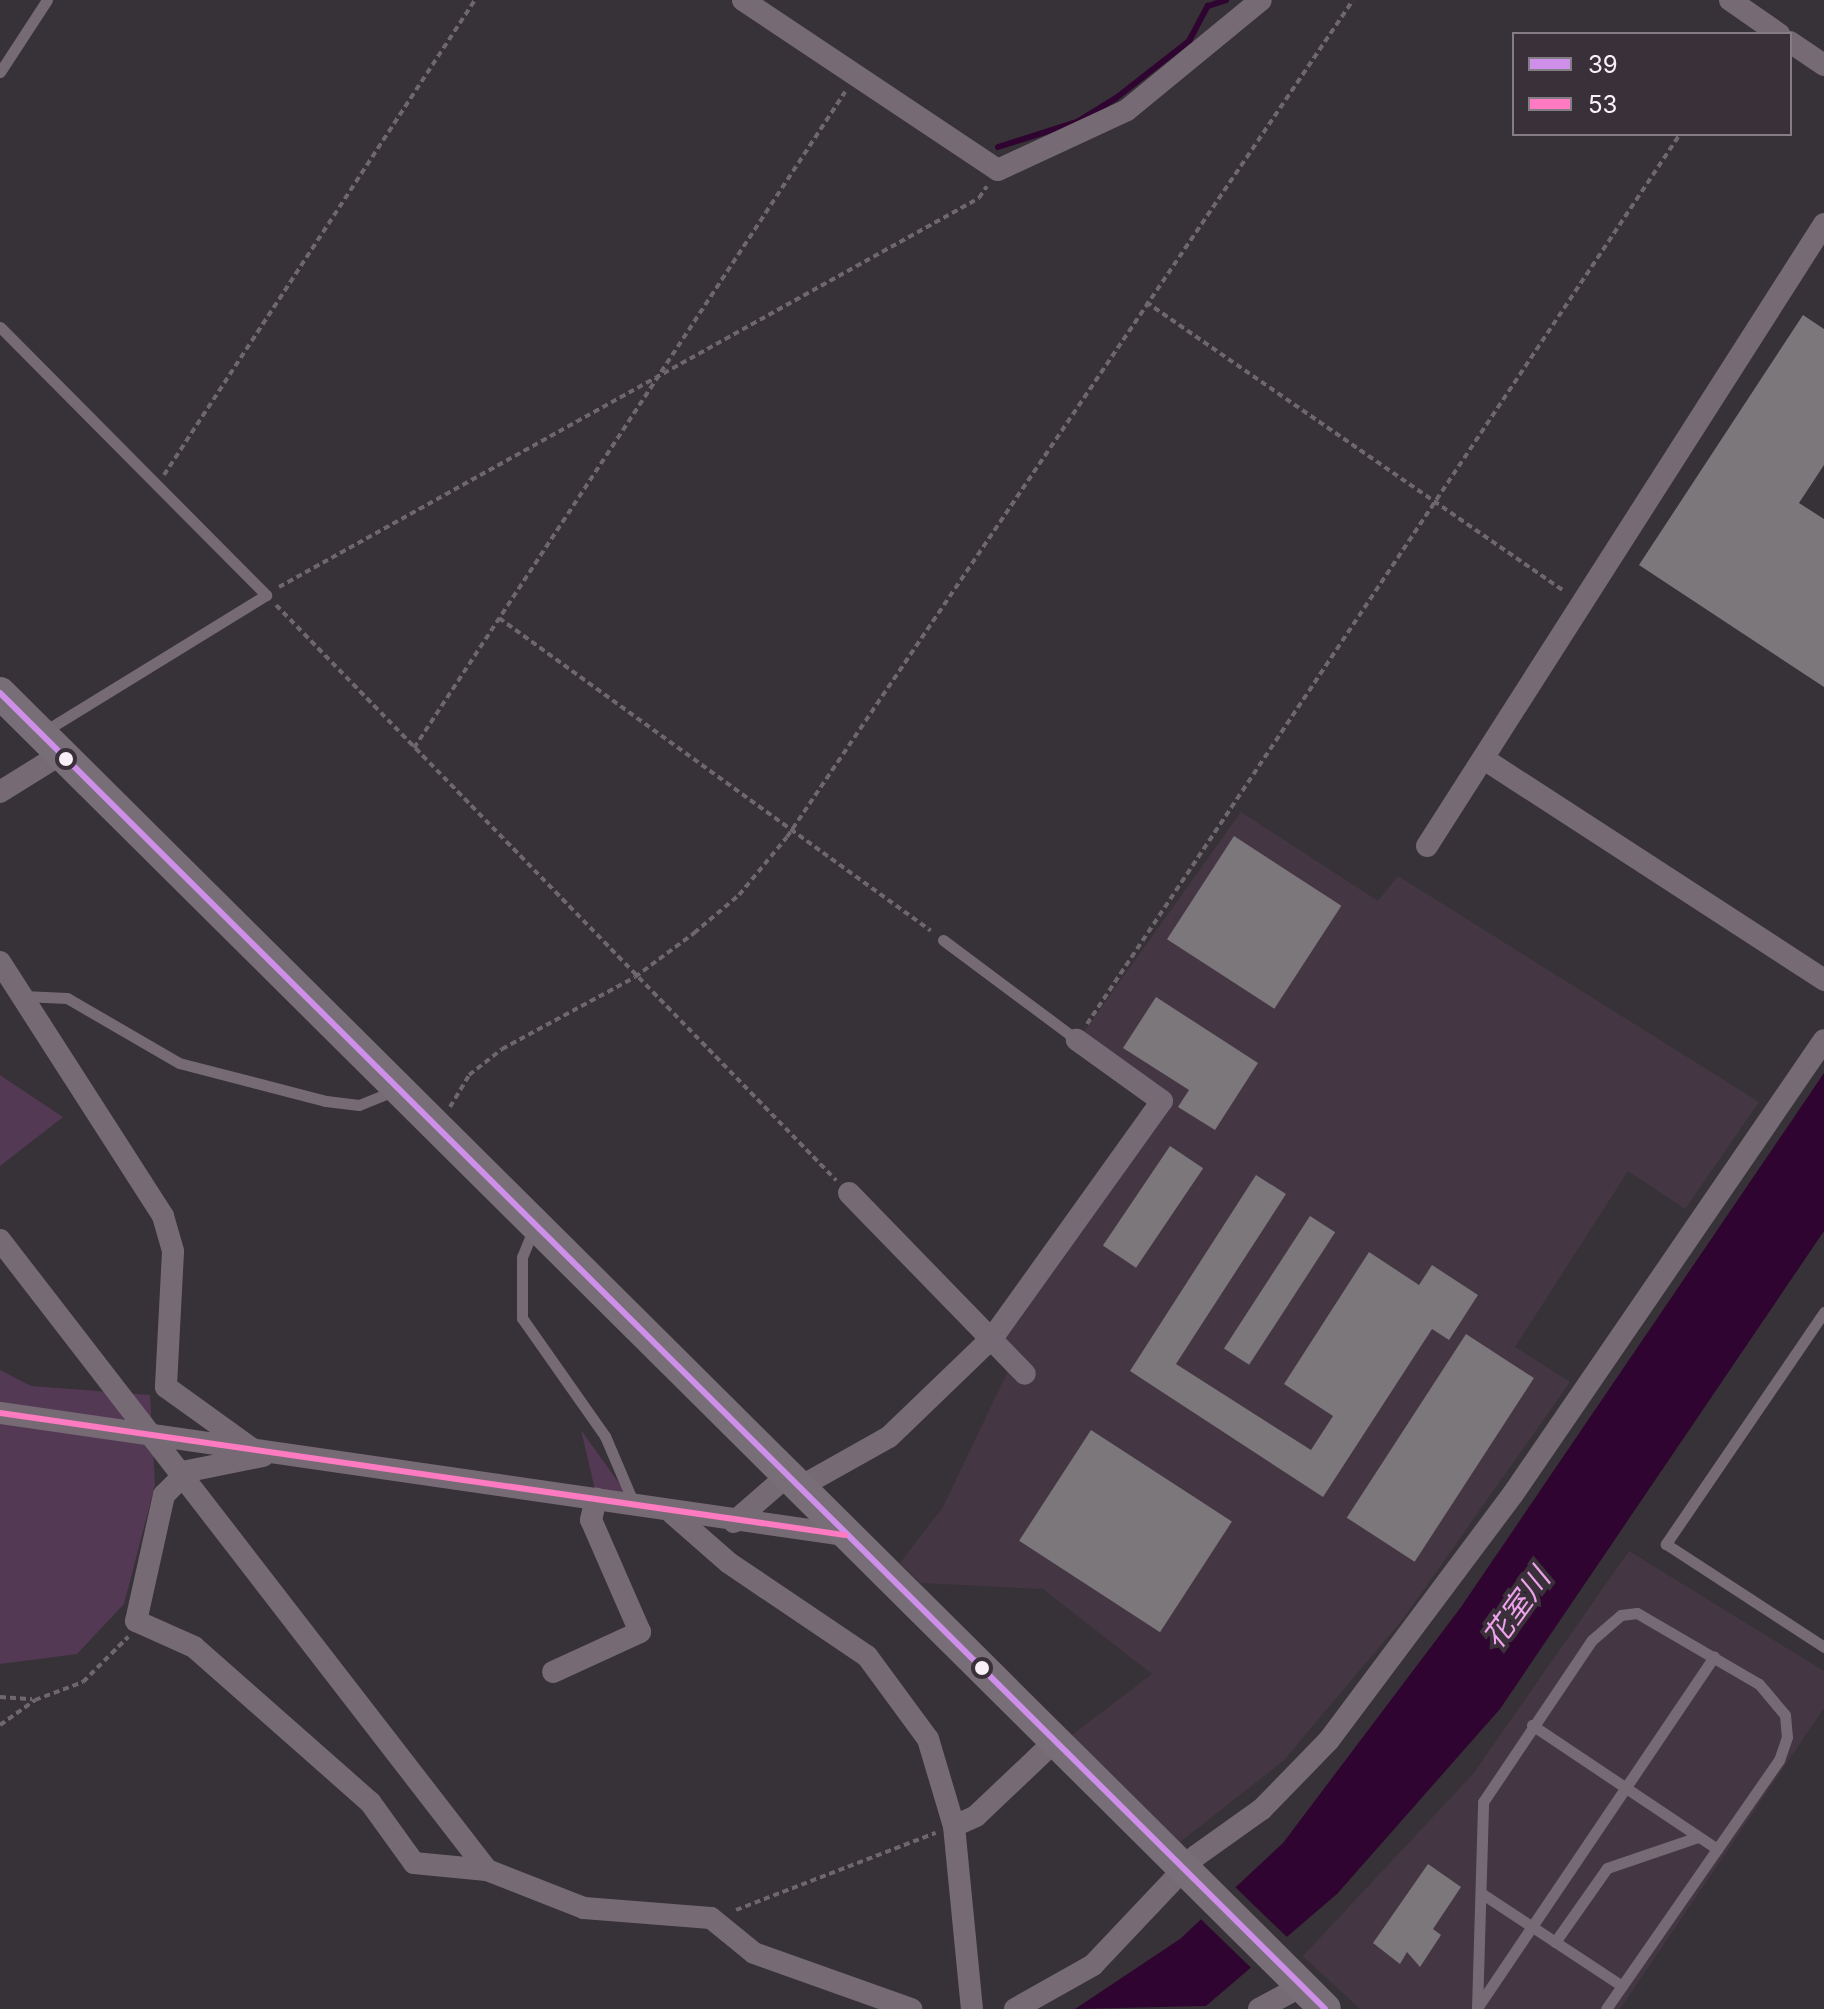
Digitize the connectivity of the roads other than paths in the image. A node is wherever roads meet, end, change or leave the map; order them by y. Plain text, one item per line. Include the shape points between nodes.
1 (47, 0) edge
2 (743, 0) edge
3 (1261, 0) edge
4 (1730, 0) edge
5 (1776, 32) edge
6 (1792, 43) edge
7 (1824, 65) edge
8 (0, 72) edge
9 (1824, 224) edge
10 (0, 327) edge
11 (0, 693) edge
12 (51, 744) junction
13 (1484, 759) junction
14 (0, 792) edge
15 (1427, 846) dead end
16 (943, 940) road end
17 (0, 962) edge
18 (1824, 980) edge
19 (23, 996) junction
20 (1077, 1040) joint
21 (1824, 1040) edge
22 (400, 1088) junction
23 (849, 1193) road end
24 (536, 1222) junction
25 (0, 1240) edge
26 (1824, 1312) edge
27 (993, 1337) junction
28 (1025, 1374) dead end
29 (0, 1413) edge
30 (152, 1436) junction
31 (263, 1456) junction
32 (183, 1477) junction
33 (792, 1482) junction
34 (596, 1499) junction
35 (634, 1504) junction
36 (673, 1514) junction
37 (734, 1522) junction
38 (845, 1535) junction
39 (1824, 1647) edge
40 (1714, 1657) junction
41 (553, 1672) dead end
42 (1532, 1725) junction
43 (1053, 1743) junction
44 (1626, 1788) junction
45 (954, 1826) junction
46 (1698, 1837) junction
47 (1717, 1849) junction
48 (487, 1870) junction
49 (1189, 1879) junction
50 (1481, 1893) junction
51 (1532, 1927) junction
52 (1555, 1942) junction
53 (1290, 1978) junction
54 (1622, 1986) junction
55 (911, 2009) edge
56 (972, 2009) edge
57 (1015, 2009) edge
58 (1259, 2009) edge
59 (1325, 2009) edge
60 (1477, 2009) edge
61 (1606, 2009) edge

1 - 8 lane
2 - 3 street via 853,80 998,170 1127,110
4 - 5 street
6 - 7 street
9 - 13 street
10 - 12 lane via 266,595
11 - 12 street
12 - 14 street
12 - 22 street
13 - 15 street
13 - 18 street
16 - 20 lane
17 - 19 street
19 - 22 lane via 67,998 179,1063 326,1101 379,1101
19 - 31 street via 163,1216 173,1252 166,1387
20 - 27 street via 1162,1101
21 - 49 street via 1377,1680 1281,1793
22 - 24 street
23 - 27 street
24 - 33 street
24 - 35 lane via 522,1257 522,1318 605,1436
25 - 30 street
26 - 39 lane via 1666,1544
27 - 28 street
27 - 33 street via 889,1437
29 - 30 street
30 - 31 street
30 - 32 street
31 - 32 street
31 - 34 street
32 - 48 street
32 - 48 street via 164,1495 136,1621 194,1647 370,1802 414,1863
33 - 37 street
33 - 38 street
34 - 35 street
34 - 41 street via 591,1520 640,1632
35 - 36 street
36 - 37 street
36 - 45 street via 887,1674 928,1739
37 - 38 street
38 - 43 street
40 - 42 lane via 1654,1620 1621,1615 1592,1640
40 - 44 lane
40 - 47 lane via 1774,1697 1787,1737 1779,1760
42 - 44 lane
42 - 50 lane via 1483,1802
43 - 45 street via 976,1816
43 - 49 street
44 - 46 lane
44 - 51 lane
45 - 56 street
46 - 47 lane
46 - 52 lane via 1607,1868
47 - 54 lane
48 - 55 street via 584,1908 711,1918 754,1953
49 - 53 street
49 - 57 street via 1093,1965
50 - 51 lane
50 - 60 lane
51 - 52 lane
51 - 60 lane
52 - 54 lane
53 - 58 street
53 - 59 street
54 - 61 lane

